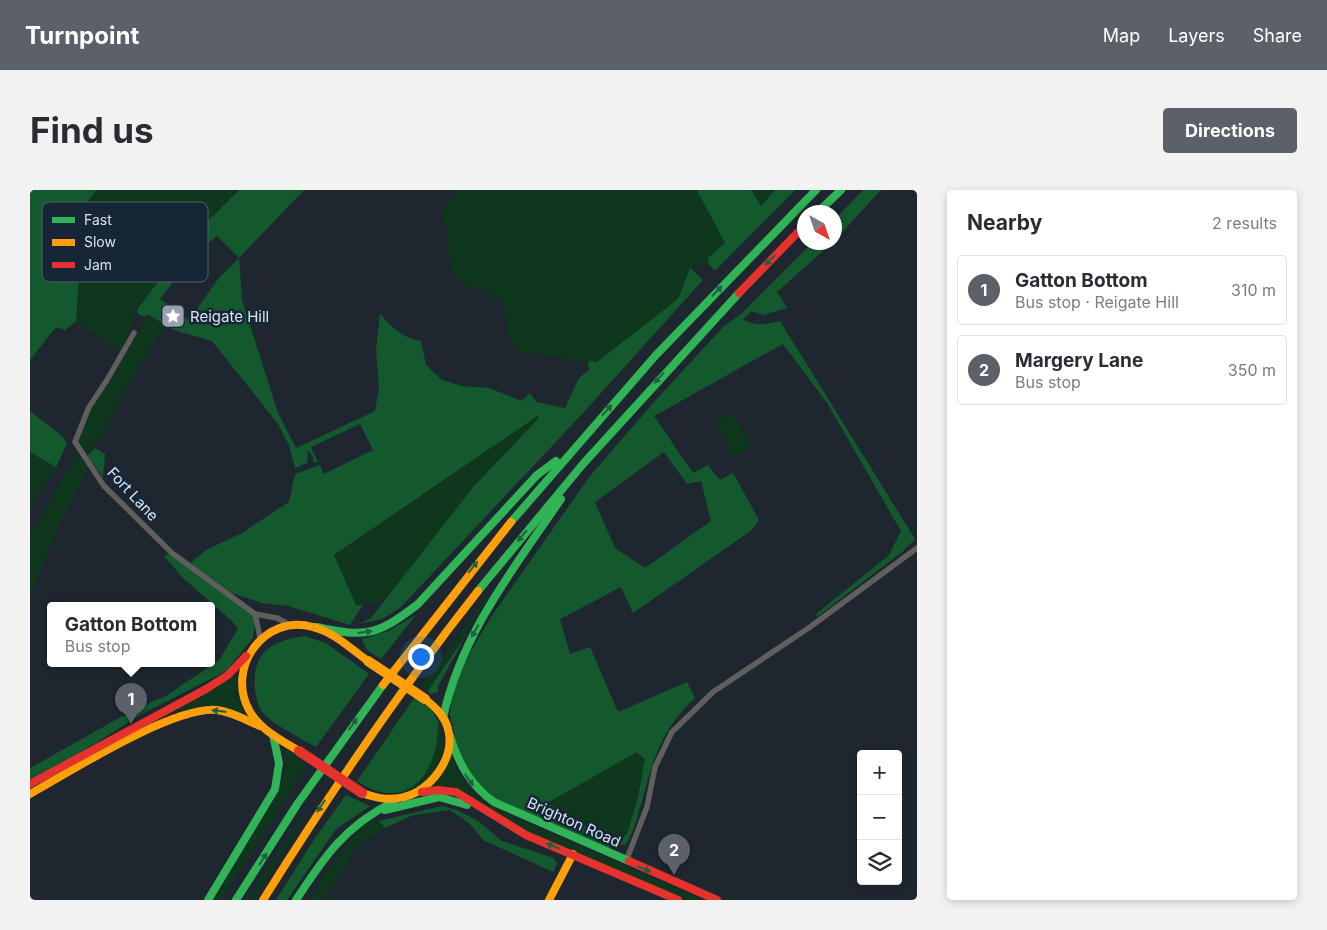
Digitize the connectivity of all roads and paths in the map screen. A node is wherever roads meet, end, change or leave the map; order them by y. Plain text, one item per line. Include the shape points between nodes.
1 (816, 190) edge
2 (841, 190) edge
3 (825, 205) edge
4 (797, 233) edge
5 (134, 333) dead end
6 (574, 446) junction
7 (587, 458) junction
8 (917, 548) edge
9 (255, 614) junction
10 (290, 624) junction
11 (317, 628) junction
12 (260, 638) junction
13 (246, 655) junction
14 (444, 718) junction
15 (264, 728) junction
16 (273, 735) junction
17 (138, 736) junction
18 (450, 736) junction
19 (30, 784) edge
20 (422, 792) junction
21 (30, 794) edge
22 (30, 798) edge
23 (397, 800) junction
24 (368, 814) junction
25 (491, 815) junction
26 (573, 854) junction
27 (626, 861) junction
28 (208, 900) edge
29 (236, 900) edge
30 (262, 900) edge
31 (296, 900) edge
32 (549, 900) edge
33 (678, 900) edge
34 (717, 900) edge

6 -> 1 main road via 698,311
2 - 3 main road
4 -> 7 main road via 710,322
5 - 9 street, Fort Lane via 89,407 75,442 104,486 172,553
11 -> 6 main road via 349,634 376,631 396,621 430,591 537,476
29 -> 6 main road via 298,803 383,683 487,549
7 -> 14 main road via 468,642 449,686
7 -> 30 main road via 397,694
8 - 27 street via 810,627 713,692 672,732 655,767 647,807
9 - 10 street, Fort Lane
9 - 12 street
10 - 11 main road
10 - 12 main road
11 - 14 main road, bridge via 425,699
12 - 13 main road
13 - 15 main road via 241,682 244,699 250,713
13 - 19 main road via 237,668 221,680
14 - 18 main road, Brighton Road
15 - 16 main road
15 -> 17 main road via 228,712 198,710
16 - 23 main road, bridge via 362,793 373,798
16 - 28 main road via 279,763 275,789
17 - 21 main road
17 - 22 main road
18 - 20 main road via 443,766
18 -> 27 main road, Brighton Road via 460,765 481,794
20 - 23 main road, Brighton Road
20 - 25 main road, Brighton Road via 456,792
23 - 24 main road, Brighton Road
24 - 25 main road via 439,796
24 - 31 main road via 342,835
26 -> 25 main road, Brighton Road via 526,835
26 - 32 main road
26 - 33 main road, Brighton Road
27 -> 34 main road, Brighton Road

